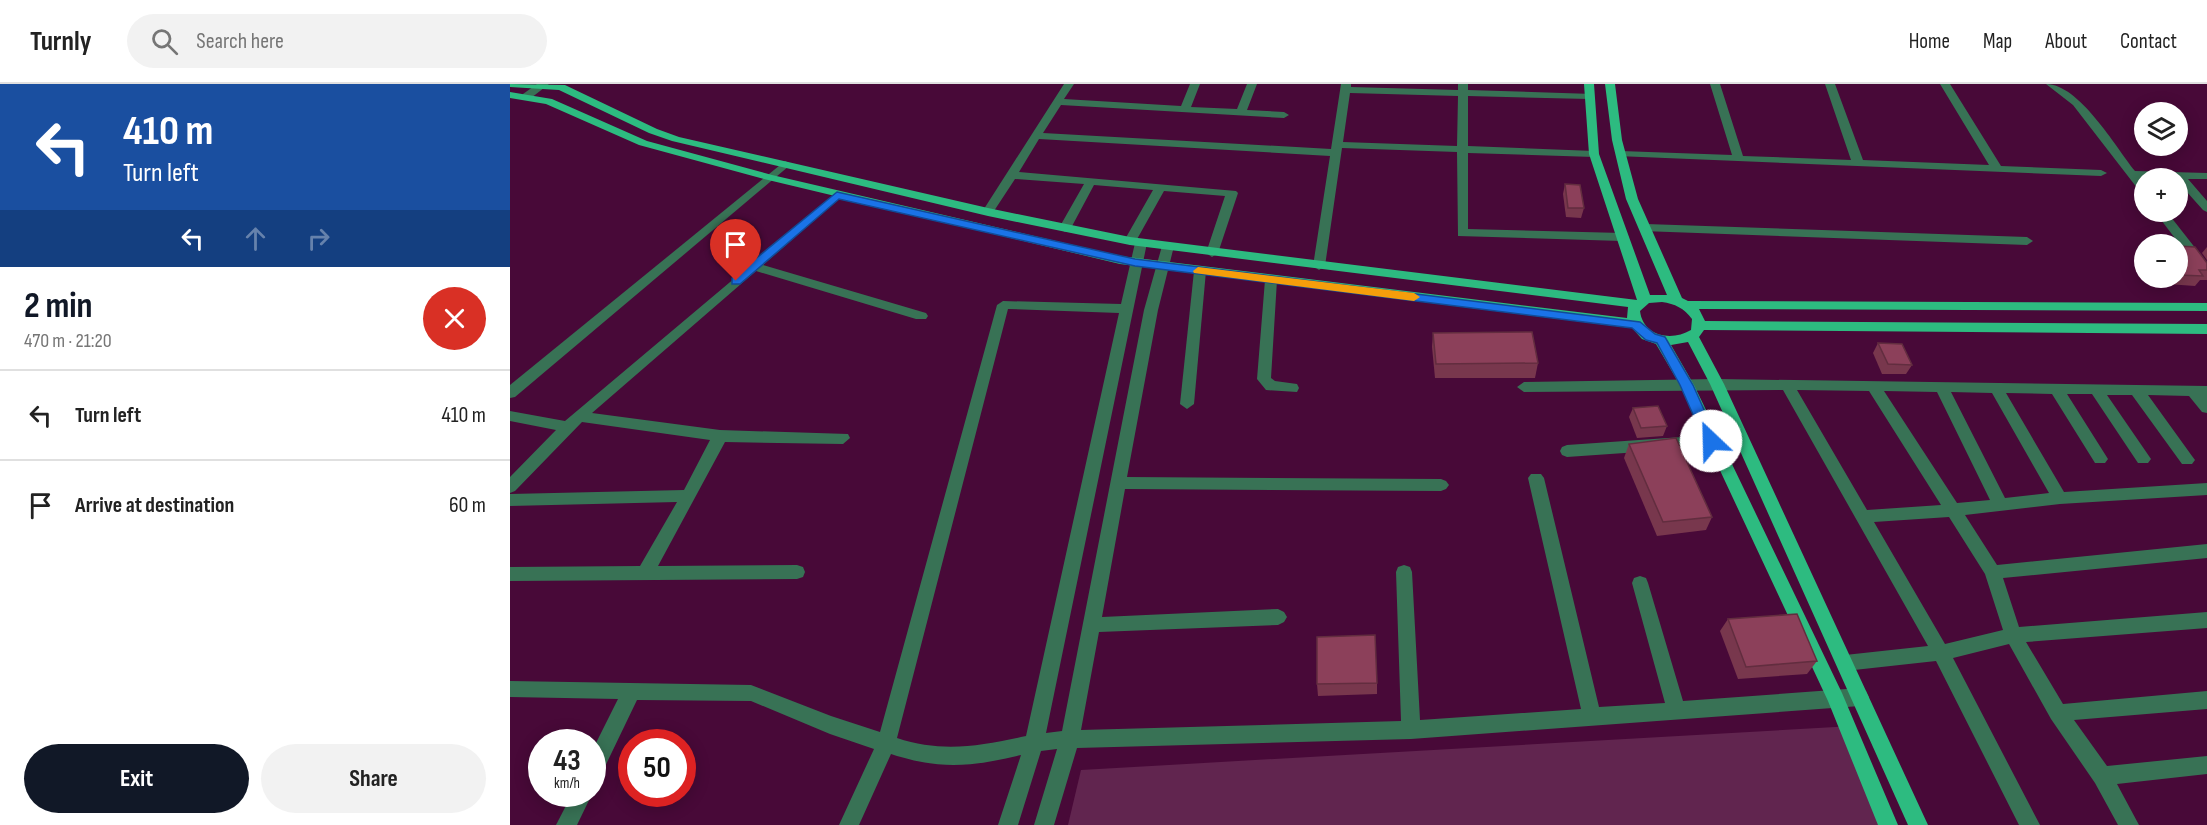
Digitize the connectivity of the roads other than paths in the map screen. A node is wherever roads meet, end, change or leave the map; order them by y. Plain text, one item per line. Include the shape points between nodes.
1 (510, 84) edge
2 (544, 84) edge
3 (1069, 84) edge
4 (1195, 84) edge
5 (1252, 84) edge
6 (1589, 84) edge
7 (1610, 84) edge
8 (1715, 84) edge
9 (1830, 84) edge
10 (1945, 84) edge
11 (2051, 84) edge
12 (1346, 87) edge
13 (1463, 89) edge
14 (510, 95) edge
15 (527, 96) junction
16 (1589, 96) junction
17 (1058, 102) junction
18 (1184, 110) junction
19 (1241, 113) junction
20 (1284, 115) dead end
21 (1037, 136) junction
22 (1336, 149) junction
23 (1463, 150) junction
24 (1594, 154) junction
25 (1621, 154) junction
26 (1739, 159) junction
27 (1858, 163) junction
28 (785, 164) junction
29 (1997, 169) junction
30 (2101, 173) dead end
31 (1013, 174) junction
32 (2132, 174) joint
33 (2188, 176) edge
34 (2207, 176) edge
35 (768, 177) junction
36 (2134, 177) edge
37 (1091, 181) junction
38 (2188, 186) edge
39 (1160, 187) junction
40 (837, 195) junction
41 (2207, 208) edge
42 (988, 212) junction
43 (2169, 222) edge
44 (1065, 228) junction
45 (1646, 228) junction
46 (1622, 237) junction
47 (2027, 241) dead end
48 (1136, 242) junction
49 (1168, 246) junction
50 (1212, 253) junction
51 (1135, 262) junction
52 (754, 266) junction
53 (1161, 266) junction
54 (1319, 266) junction
55 (1200, 271) junction
56 (2207, 272) edge
57 (1271, 280) junction
58 (1641, 302) junction
59 (1681, 302) junction
60 (2207, 307) edge
61 (1127, 309) junction
62 (921, 316) dead end
63 (1636, 324) junction
64 (2207, 329) edge
65 (1696, 331) junction
66 (1661, 340) junction
67 (1717, 384) junction
68 (1687, 385) junction
69 (1786, 385) junction
70 (1873, 386) junction
71 (1524, 387) dead end
72 (1941, 387) junction
73 (1292, 388) dead end
74 (1996, 388) junction
75 (2095, 388) junction
76 (2056, 389) junction
77 (2136, 390) junction
78 (2200, 390) edge
79 (510, 393) edge
80 (1187, 404) dead end
81 (2207, 408) edge
82 (510, 416) edge
83 (574, 421) junction
84 (720, 436) junction
85 (843, 438) dead end
86 (1711, 441) junction
87 (1567, 451) dead end
88 (2100, 459) dead end
89 (2143, 459) dead end
90 (2187, 460) dead end
91 (1536, 478) dead end
92 (1117, 483) junction
93 (1441, 485) dead end
94 (510, 487) edge
95 (2207, 489) edge
96 (689, 496) junction
97 (2060, 498) junction
98 (510, 500) edge
99 (2000, 503) junction
100 (1953, 510) junction
101 (1862, 517) junction
102 (2207, 551) edge
103 (796, 572) dead end
104 (1404, 572) dead end
105 (1993, 572) junction
106 (645, 573) junction
107 (510, 574) edge
108 (1640, 583) dead end
109 (1278, 617) dead end
110 (2207, 621) edge
111 (1092, 625) junction
112 (2013, 635) junction
113 (1941, 653) junction
114 (1845, 663) junction
115 (510, 689) edge
116 (632, 691) junction
117 (1860, 697) junction
118 (1836, 699) junction
119 (2207, 700) edge
120 (1677, 711) junction
121 (2058, 713) junction
122 (1593, 717) junction
123 (1411, 730) junction
124 (1070, 739) junction
125 (1035, 743) junction
126 (606, 744) edge
127 (886, 744) junction
128 (2207, 765) edge
129 (2102, 776) junction
130 (575, 807) edge
131 (566, 825) edge
132 (849, 825) edge
133 (1008, 825) edge
134 (1044, 825) edge
135 (1888, 825) edge
136 (1918, 825) edge
137 (2030, 825) edge
138 (2129, 825) edge

1 - 2 main road
2 - 15 street
2 - 28 main road via 569,90 669,137
3 - 17 street
4 - 18 street
5 - 19 street
6 - 16 main road
7 - 25 main road
8 - 26 street
9 - 27 street
10 - 29 street
11 - 32 street via 2077,103
12 - 13 street
12 - 22 street
13 - 16 street
13 - 23 street
14 - 15 main road
15 - 35 main road via 548,101 643,143
16 - 24 main road
17 - 18 street
17 - 21 street
18 - 19 street
19 - 20 street
21 - 22 street
21 - 31 street
22 - 23 street
22 - 54 street
23 - 24 street
23 - 46 street via 1462,233
24 - 46 main road
25 - 26 street
25 - 45 main road via 1632,199
26 - 27 street
27 - 29 street
28 - 35 street
28 - 42 main road
29 - 30 street
31 - 37 street
31 - 42 street
32 - 36 street
33 - 34 street
35 - 40 main road
35 - 79 street
37 - 39 street
37 - 44 street
38 - 41 street
39 - 48 street
39 - 50 street via 1232,193
40 - 51 main road
40 - 52 street
42 - 44 main road
43 - 56 street
44 - 48 main road
45 - 47 street
45 - 59 main road
46 - 58 main road
48 - 49 main road
48 - 51 street
49 - 50 main road
49 - 53 street
50 - 54 main road
51 - 53 main road
51 - 61 street
52 - 62 street
52 - 83 street
53 - 55 main road
53 - 92 street
54 - 58 main road
55 - 57 main road
55 - 80 street
57 - 63 main road
57 - 73 street via 1264,379 1271,386
58 - 59 main road via 1665,298
58 - 63 main road via 1633,317
59 - 60 main road
59 - 65 main road via 1699,318
61 - 125 street
61 - 127 street via 1003,305
63 - 66 main road via 1650,337
64 - 65 main road
65 - 66 main road via 1683,341
65 - 67 main road
66 - 68 main road
67 - 68 street
67 - 69 street
67 - 114 main road
68 - 71 street
68 - 86 main road
69 - 70 street
69 - 101 street
70 - 72 street
70 - 100 street
72 - 74 street
72 - 99 street
74 - 76 street
74 - 97 street
75 - 76 street
75 - 77 street
75 - 89 street
76 - 88 street
77 - 78 street
77 - 90 street
78 - 81 street
82 - 83 street
83 - 84 street
83 - 94 street
84 - 85 street
84 - 96 street
86 - 87 street
86 - 118 main road
91 - 122 street
92 - 93 street
92 - 111 street
95 - 97 street
96 - 98 street
96 - 106 street
97 - 99 street
99 - 100 street
100 - 101 street
100 - 105 street
101 - 113 street
102 - 105 street
103 - 106 street
104 - 123 street
105 - 112 street
106 - 107 street
108 - 120 street
109 - 111 street
110 - 112 street
111 - 124 street
112 - 113 street
112 - 121 street
113 - 114 street
113 - 137 street
114 - 117 main road
115 - 116 street
116 - 126 street
116 - 127 street via 751,693
117 - 118 street
117 - 136 main road
118 - 120 street
118 - 135 main road
119 - 121 street
120 - 122 street
121 - 129 street
122 - 123 street
123 - 124 street
124 - 125 street
124 - 134 street
125 - 127 street via 978,756 921,755
125 - 133 street
127 - 132 street
128 - 129 street
129 - 138 street
130 - 131 street

